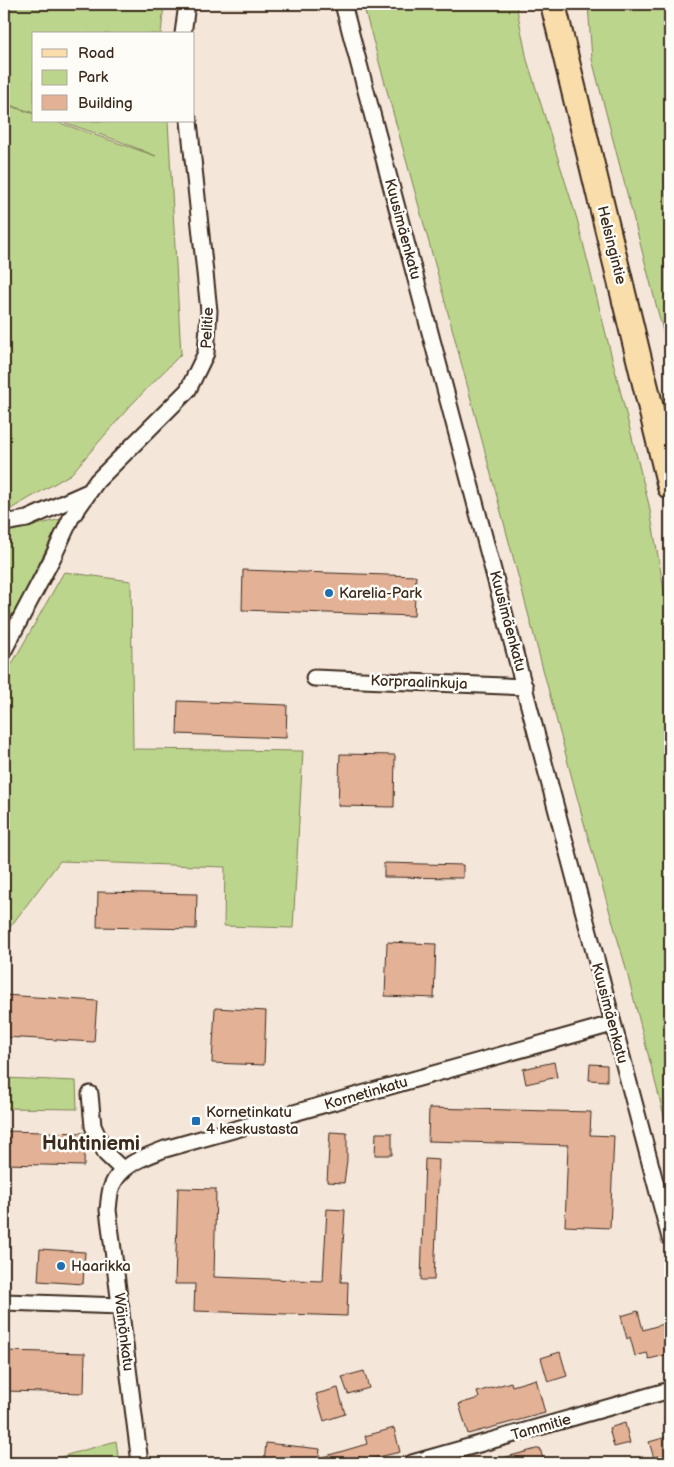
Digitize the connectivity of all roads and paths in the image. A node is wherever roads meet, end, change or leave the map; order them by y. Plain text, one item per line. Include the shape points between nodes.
1 (187, 4) edge
2 (343, 4) edge
3 (553, 4) edge
4 (183, 32) edge
5 (189, 122) edge
6 (670, 487) edge
7 (90, 491) junction
8 (4, 522) edge
9 (4, 650) edge
10 (314, 678) dead end
11 (525, 687) junction
12 (612, 1024) junction
13 (90, 1094) dead end
14 (123, 1170) junction
15 (670, 1238) edge
16 (4, 1302) edge
17 (120, 1306) junction
18 (670, 1390) edge
19 (140, 1463) edge
20 (412, 1463) edge

1 - 4 street
2 - 11 street, Kuusimäenkatu
3 - 6 main road, Helsingintie
5 - 7 street, Pelitie via 210,312 206,353 188,390 96,481
7 - 8 street, Pelitie via 26,519
7 - 9 street, Pelitie via 71,518
10 - 11 street, Korpraalinkuja
11 - 12 street, Kuusimäenkatu
12 - 14 street, Kornetinkatu via 165,1149 141,1158
12 - 15 street, Kuusimäenkatu
13 - 14 street via 93,1126 106,1154
14 - 17 street, Wäinönkatu via 112,1187 108,1210
16 - 17 street
17 - 19 street, Wäinönkatu
18 - 20 street, Tammitie

